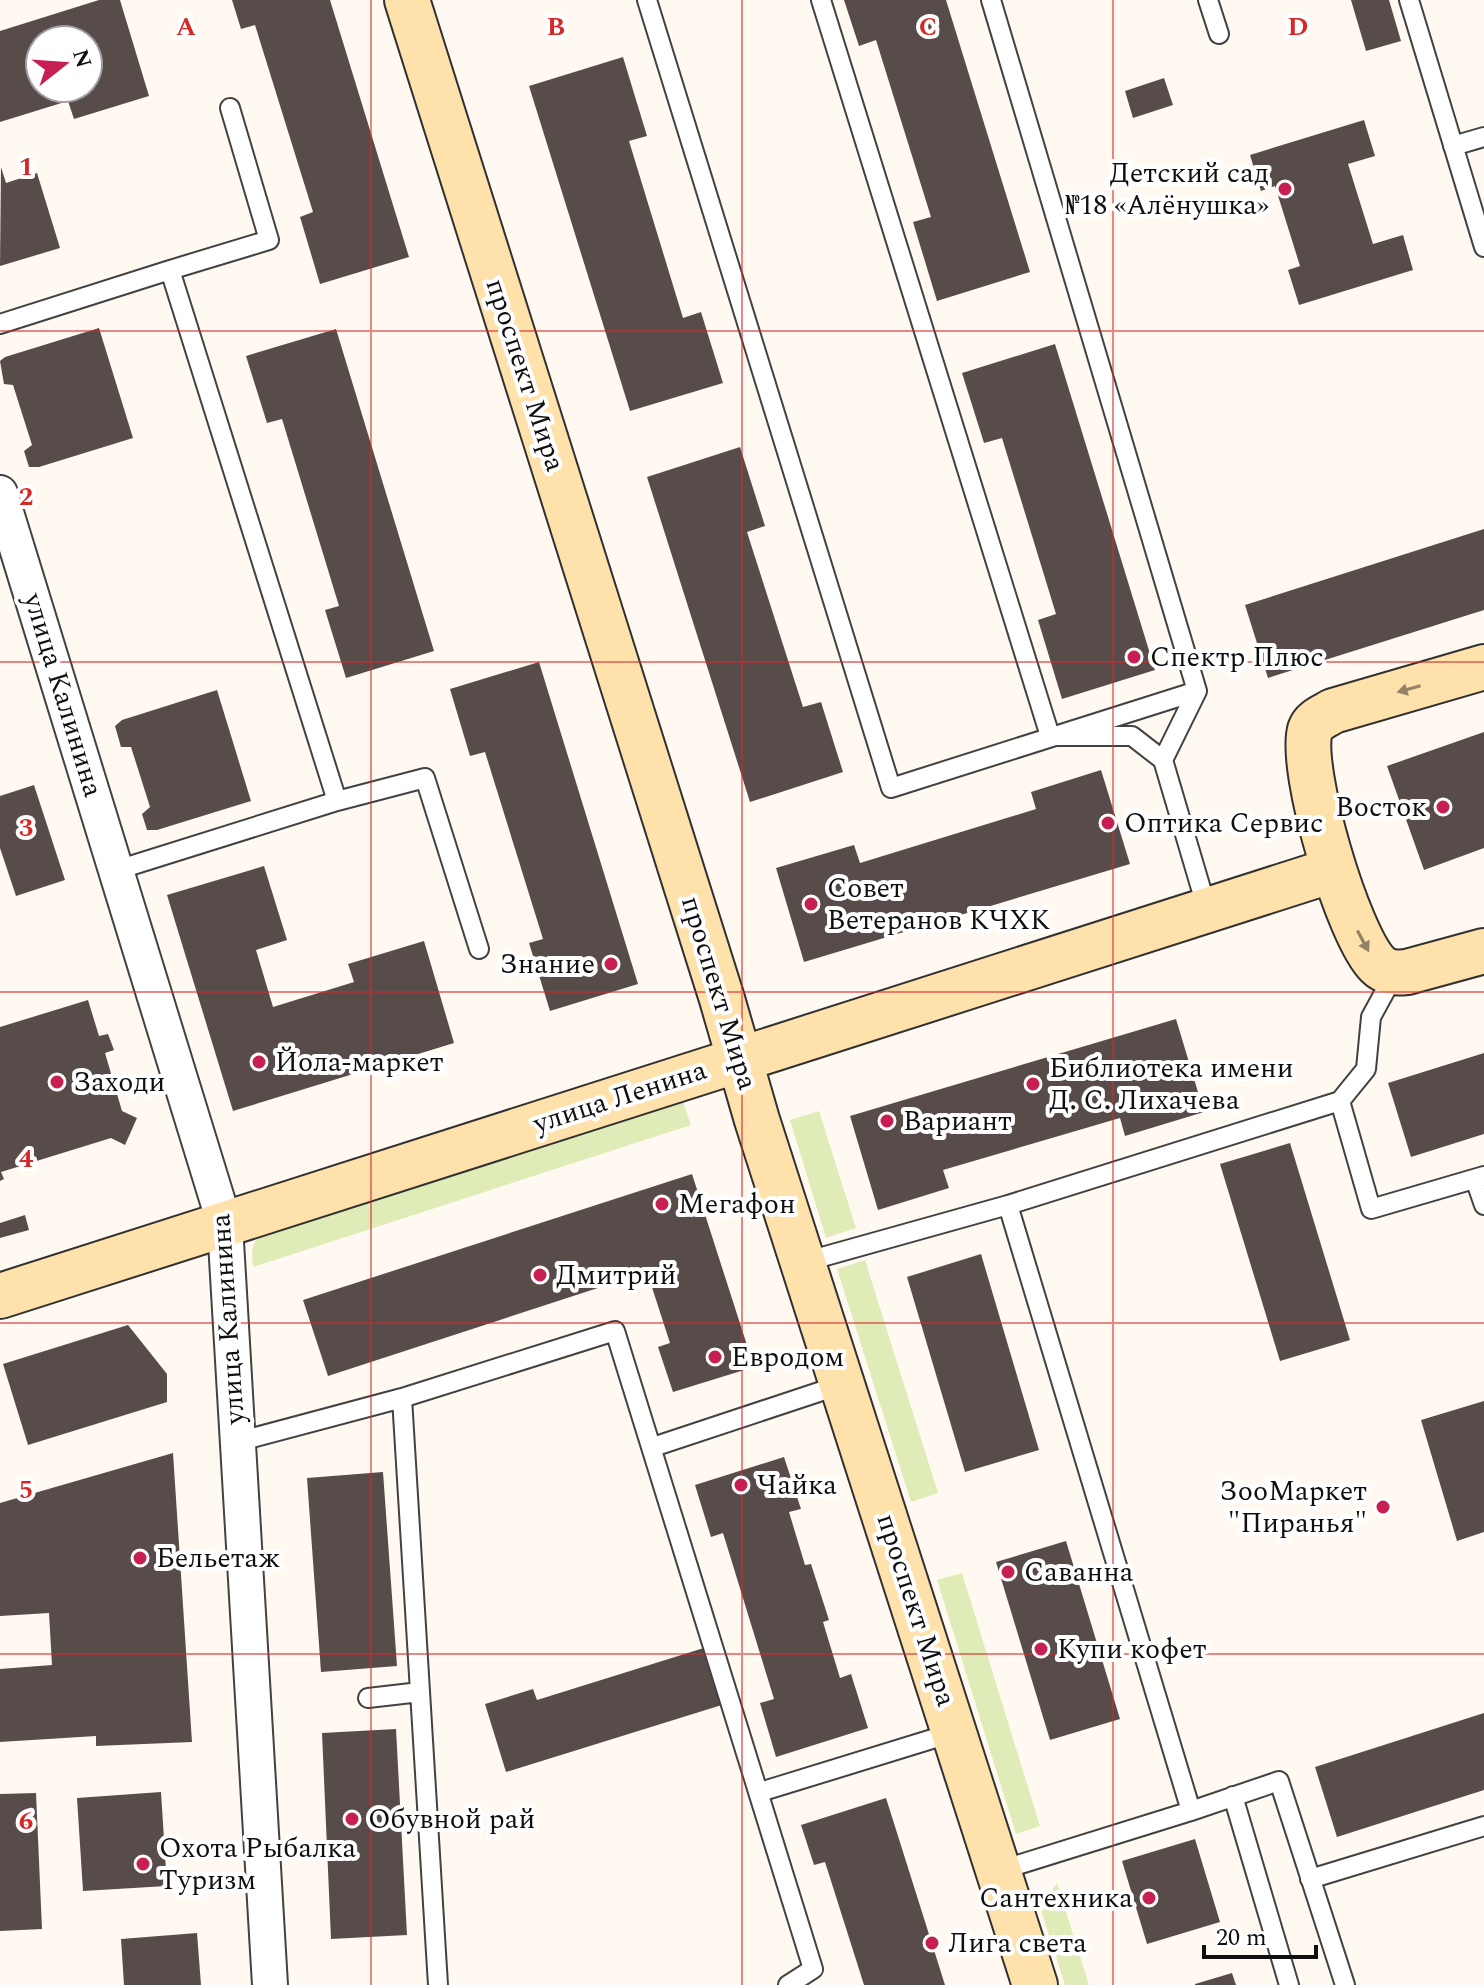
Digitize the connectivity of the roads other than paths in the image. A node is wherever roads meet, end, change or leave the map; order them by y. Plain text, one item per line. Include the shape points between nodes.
1 (407, 0) edge
2 (647, 0) edge
3 (821, 0) edge
4 (991, 0) edge
5 (1208, 0) edge
6 (1409, 0) edge
7 (1219, 34) dead end
8 (230, 108) dead end
9 (1484, 137) edge
10 (1453, 146) junction
11 (1484, 247) edge
12 (170, 270) junction
13 (0, 324) edge
14 (0, 493) edge
15 (1484, 667) edge
16 (1197, 691) junction
17 (1050, 736) junction
18 (1163, 760) junction
19 (337, 801) junction
20 (117, 870) junction
21 (1333, 870) junction
22 (1207, 909) junction
23 (479, 949) dead end
24 (1484, 951) edge
25 (1395, 973) junction
26 (740, 1058) junction
27 (1340, 1101) junction
28 (1480, 1177) edge
29 (1008, 1205) junction
30 (1484, 1205) edge
31 (225, 1225) junction
32 (804, 1262) junction
33 (0, 1296) edge
34 (843, 1384) junction
35 (402, 1398) junction
36 (237, 1442) junction
37 (653, 1447) junction
38 (420, 1692) junction
39 (368, 1698) dead end
40 (955, 1732) junction
41 (760, 1792) junction
42 (1233, 1796) junction
43 (1191, 1811) junction
44 (1484, 1826) edge
45 (998, 1871) junction
46 (1310, 1879) junction
47 (270, 1985) edge
48 (438, 1985) edge
49 (788, 1985) edge
50 (1035, 1985) edge
51 (1289, 1985) edge
52 (1345, 1985) edge

1 - 26 main road, проспект Мира
2 - 17 lane via 891,788
3 - 17 lane
4 - 16 lane
5 - 7 lane
6 - 10 lane
8 - 12 lane via 269,240
9 - 10 lane
10 - 11 lane
12 - 13 lane
12 - 19 lane
14 - 20 street, улица Калинина
15 -> 21 main road via 1333,711 1312,725 1309,754
16 - 17 lane
16 - 18 lane
17 - 18 lane via 1132,736
18 - 22 lane
19 - 20 lane
19 - 23 lane via 425,778
20 - 31 street, улица Калинина
21 - 22 main road, улица Ленина
21 -> 25 main road via 1368,951 1377,964
22 - 26 main road, улица Ленина
24 - 25 main road
25 - 27 lane via 1371,1017 1366,1069
26 - 31 main road, улица Ленина
26 - 32 main road, проспект Мира
27 - 28 lane via 1371,1209
27 - 29 lane
28 - 30 lane
29 - 32 lane
29 - 43 lane
31 - 33 main road, улица Ленина
31 - 36 street, улица Калинина
32 - 34 main road, проспект Мира
34 - 37 lane
34 - 40 main road, проспект Мира
35 - 36 lane
35 - 37 lane via 615,1331
35 - 38 lane
36 - 47 street, улица Калинина
37 - 41 lane
38 - 39 lane
38 - 48 lane
40 - 41 lane
40 - 45 main road, проспект Мира
41 - 49 lane via 813,1969
42 - 43 lane
42 - 46 lane via 1279,1781
42 - 51 lane
43 - 45 lane
44 - 46 lane
45 - 50 main road, проспект Мира
46 - 52 lane

